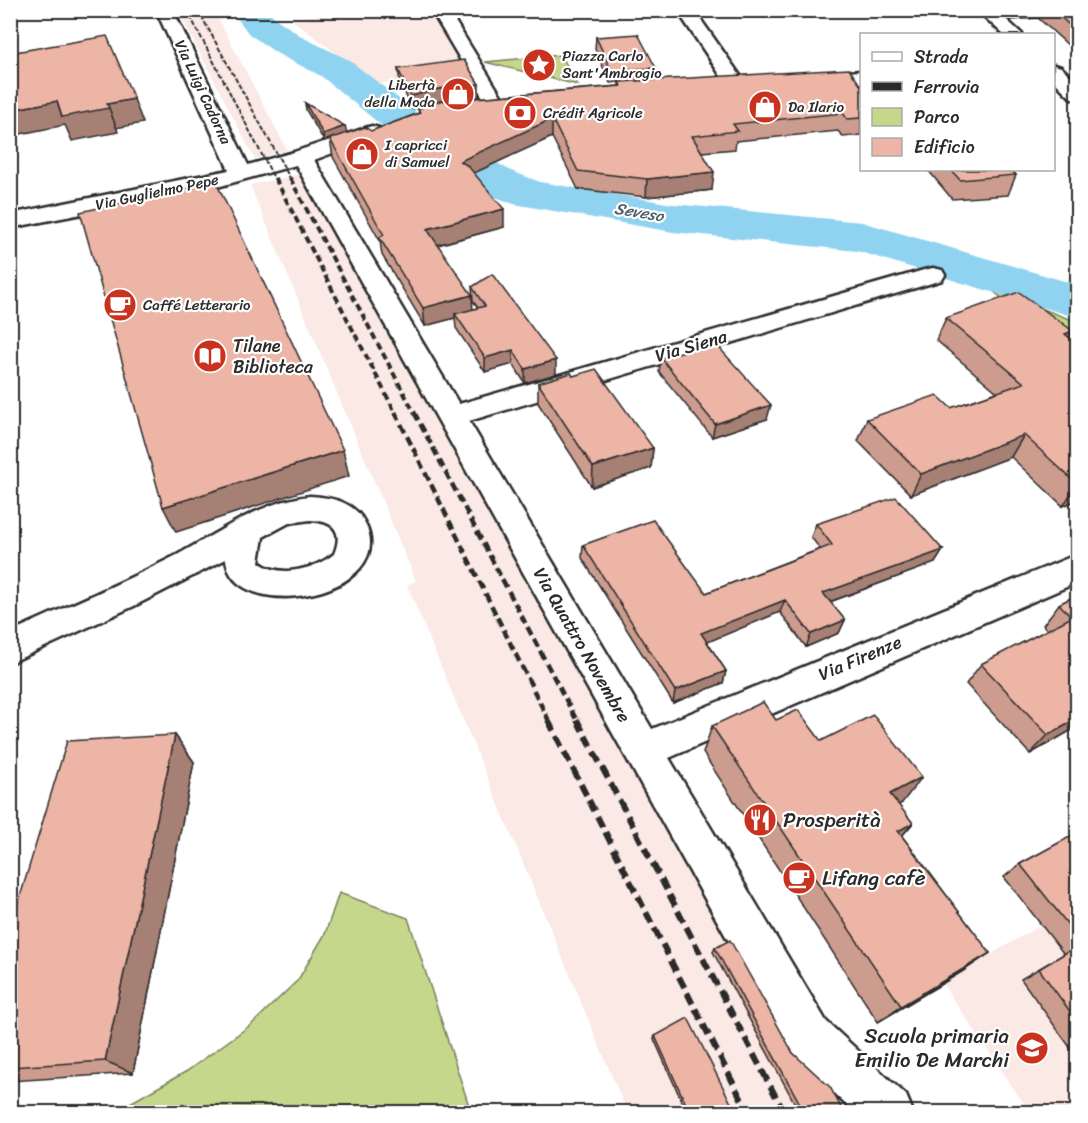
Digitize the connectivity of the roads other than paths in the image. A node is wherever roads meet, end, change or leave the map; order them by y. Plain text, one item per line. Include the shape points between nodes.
1 (164, 10) edge
2 (439, 10) edge
3 (685, 10) edge
4 (985, 10) edge
5 (1012, 33) edge
6 (1077, 67) edge
7 (1055, 69) edge
8 (1055, 71) edge
9 (860, 77) edge
10 (793, 81) edge
11 (759, 83) edge
12 (736, 84) junction
13 (712, 85) edge
14 (1077, 93) edge
15 (517, 100) edge
16 (495, 102) junction
17 (471, 105) edge
18 (388, 126) edge
19 (302, 157) junction
20 (241, 173) junction
21 (10, 221) edge
22 (933, 275) dead end
23 (450, 417) junction
24 (250, 530) junction
25 (1077, 567) edge
26 (245, 571) junction
27 (165, 576) junction
28 (10, 648) edge
29 (643, 751) junction
30 (889, 1113) edge

1 - 20 street, Via Luigi Cadorna
2 - 16 street
3 - 12 street
4 - 5 street
6 - 7 street
8 - 14 street
9 - 10 street
11 - 12 street
12 - 13 street
15 - 16 street
16 - 17 street
18 - 19 street, Via Guglielmo Pepe
19 - 20 street, Via Guglielmo Pepe
19 - 23 street, Via Quattro Novembre
20 - 21 street, Via Guglielmo Pepe
22 - 23 street, Via Siena
23 - 29 street, Via Quattro Novembre
24 - 26 street via 243,549
24 - 26 street via 284,512 320,508 347,519 354,542 352,555 341,567 306,584 270,582
24 - 27 street
25 - 29 street, Via Firenze
26 - 27 street via 221,569
27 - 28 street
29 - 30 street, Via Quattro Novembre via 809,1038

